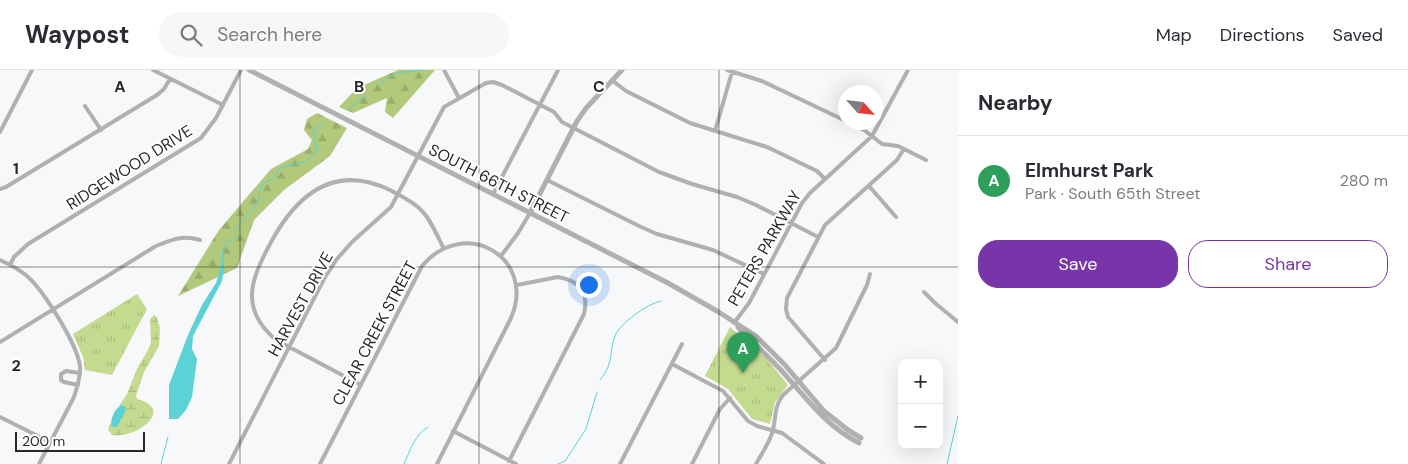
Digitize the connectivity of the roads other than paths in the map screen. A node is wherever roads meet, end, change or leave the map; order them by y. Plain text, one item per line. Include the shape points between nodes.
1 (32, 70) edge
2 (153, 70) edge
3 (240, 70) edge
4 (249, 70) edge
5 (444, 70) edge
6 (558, 70) edge
7 (622, 70) edge
8 (727, 70) edge
9 (908, 70) edge
10 (732, 72) junction
11 (170, 79) junction
12 (613, 81) junction
13 (459, 98) junction
14 (540, 104) junction
15 (223, 105) junction
16 (85, 106) dead end
17 (838, 117) edge
18 (574, 128) junction
19 (101, 130) junction
20 (864, 130) edge
21 (715, 131) junction
22 (0, 132) edge
23 (872, 136) junction
24 (904, 149) junction
25 (418, 155) junction
26 (926, 160) dead end
27 (825, 179) junction
28 (547, 180) junction
29 (869, 186) junction
30 (0, 189) edge
31 (493, 194) junction
32 (399, 195) junction
33 (530, 213) junction
34 (896, 217) dead end
35 (791, 223) junction
36 (818, 237) junction
37 (200, 240) dead end
38 (443, 247) junction
39 (501, 256) junction
40 (0, 260) edge
41 (10, 265) junction
42 (764, 274) junction
43 (870, 274) dead end
44 (517, 285) junction
45 (924, 292) dead end
46 (52, 310) junction
47 (958, 322) edge
48 (734, 323) junction
49 (0, 342) edge
50 (682, 344) dead end
51 (288, 348) junction
52 (825, 360) junction
53 (672, 364) junction
54 (80, 373) junction
55 (361, 384) junction
56 (797, 384) junction
57 (78, 385) junction
58 (730, 398) junction
59 (0, 417) edge
60 (773, 430) junction
61 (453, 432) junction
62 (860, 441) dead end
63 (50, 442) junction
64 (509, 461) junction
65 (39, 464) edge
66 (229, 464) edge
67 (320, 464) edge
68 (436, 464) edge
69 (516, 464) edge
70 (620, 464) edge
71 (692, 464) edge
72 (756, 464) edge
73 (824, 464) edge

1 - 22 street
2 - 11 street
3 - 15 street, RIDGEWOOD DRIVE
4 - 25 street, SOUTH 66TH STREET
5 - 13 street
6 - 14 street
7 - 12 street
8 - 10 street
9 - 23 street, PETERS PARKWAY
10 - 17 street via 762,81
10 - 21 street
11 - 15 street
11 - 19 street via 157,95
12 - 18 street via 587,107
12 - 21 street via 626,91 690,123
13 - 14 street, HARVEST DRIVE via 493,82
13 - 25 street, HARVEST DRIVE via 444,107
14 - 18 street
14 - 31 street
15 - 41 street, RIDGEWOOD DRIVE via 201,138 28,244
16 - 19 street
18 - 28 street
18 - 35 street via 659,172 737,197
19 - 30 street
20 - 23 street
21 - 27 street via 767,148 817,171
23 - 24 street via 884,145
23 - 27 street, PETERS PARKWAY
24 - 26 street
24 - 29 street
25 - 31 street, SOUTH 66TH STREET
25 - 32 street, HARVEST DRIVE
27 - 35 street, PETERS PARKWAY via 802,203
28 - 33 street
28 - 42 street via 657,234 713,250
29 - 34 street
29 - 36 street via 825,225
31 - 33 street, SOUTH 66TH STREET
32 - 38 street via 426,216
32 - 51 street, HARVEST DRIVE via 391,207 337,259
32 - 51 street via 374,183 354,180 333,182 311,192 295,206 265,253 254,282 252,298 256,316 264,330
33 - 39 street
33 - 48 street, SOUTH 66TH STREET via 680,290
35 - 36 street
35 - 42 street, PETERS PARKWAY
36 - 52 street via 787,298 786,308 790,320
37 - 46 street via 187,237 156,246
38 - 39 street via 476,244
38 - 55 street, CLEAR CREEK STREET via 422,266
39 - 44 street
40 - 41 street
41 - 46 street via 35,284
42 - 48 street, PETERS PARKWAY
43 - 52 street via 841,340
44 - 61 street via 511,318
44 - 64 street via 565,278 581,288 586,302 584,314
45 - 47 street
46 - 49 street
46 - 54 street via 78,355
48 - 56 street, SOUTH 66TH STREET
50 - 53 street
51 - 55 street
51 - 66 street, HARVEST DRIVE
52 - 56 street
53 - 58 street via 719,388
53 - 70 street
54 - 57 street
54 - 57 street via 66,371 61,374 64,382
55 - 67 street, CLEAR CREEK STREET
56 - 60 street via 779,402
56 - 62 street, SOUTH 66TH STREET via 822,417 840,432
57 - 63 street
58 - 60 street via 748,421
58 - 71 street via 720,409
59 - 63 street
60 - 72 street
60 - 73 street
61 - 64 street
61 - 68 street
63 - 65 street
64 - 69 street

